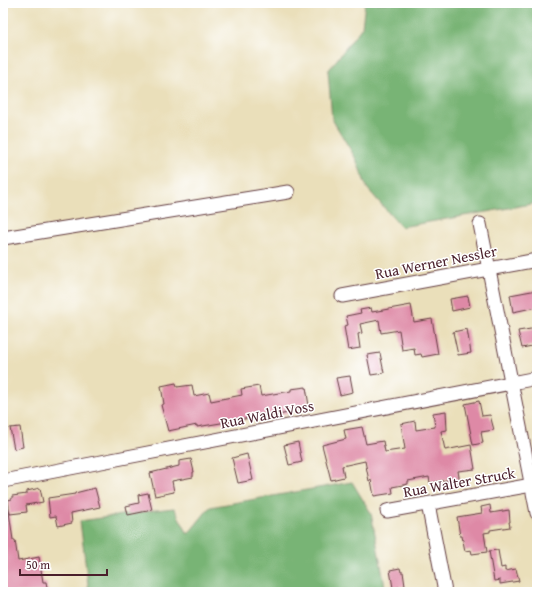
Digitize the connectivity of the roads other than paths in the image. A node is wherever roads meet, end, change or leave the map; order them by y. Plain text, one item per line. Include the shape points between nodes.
1 (288, 192) dead end
2 (480, 224) dead end
3 (3, 238) edge
4 (537, 260) edge
5 (489, 269) junction
6 (342, 296) dead end
7 (537, 378) edge
8 (511, 383) junction
9 (3, 481) edge
10 (534, 484) edge
11 (428, 504) junction
12 (388, 511) dead end
13 (537, 513) edge
14 (445, 592) edge

1 - 3 street
2 - 5 street
4 - 5 street, Rua Werner Nessler
5 - 6 street, Rua Werner Nessler
5 - 8 street
7 - 8 street, Rua Waldi Voss
8 - 9 street, Rua Waldi Voss
8 - 10 street
10 - 11 street, Rua Walter Struck
10 - 13 street
11 - 12 street, Rua Walter Struck
11 - 14 street

